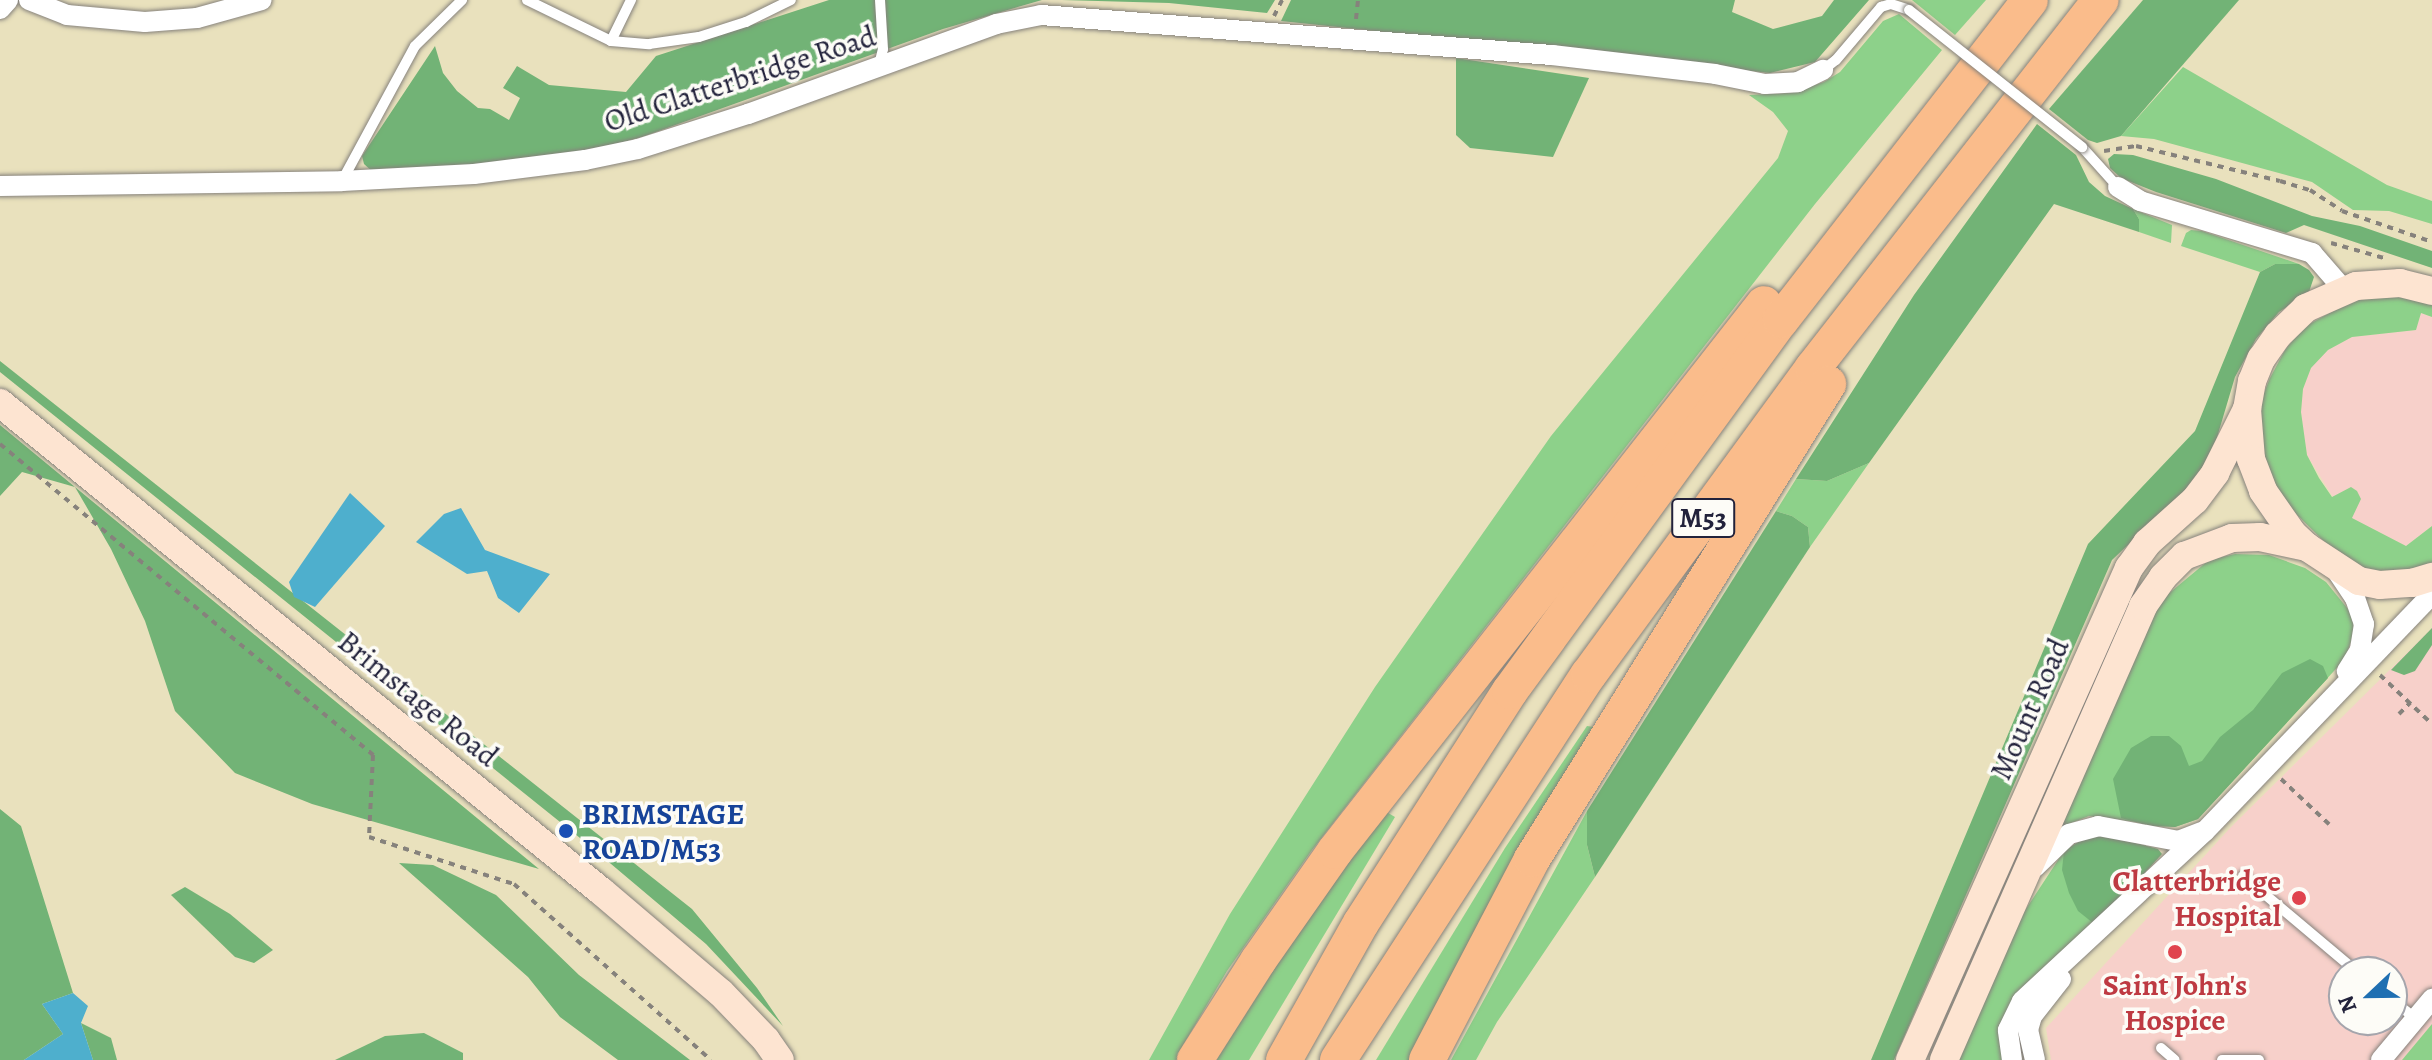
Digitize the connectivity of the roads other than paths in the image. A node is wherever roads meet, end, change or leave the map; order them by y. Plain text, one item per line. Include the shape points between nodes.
1 (8, 0) edge
2 (29, 0) edge
3 (262, 0) edge
4 (462, 0) edge
5 (527, 0) edge
6 (631, 0) edge
7 (791, 0) edge
8 (880, 0) edge
9 (2030, 0) edge
10 (2101, 0) edge
11 (1892, 2) edge
12 (0, 9) edge
13 (611, 41) junction
14 (879, 65) junction
15 (1823, 70) joint
16 (1966, 81) junction
17 (342, 181) junction
18 (0, 186) edge
19 (2118, 187) joint
20 (1946, 196) junction
21 (2345, 291) junction
22 (2432, 291) edge
23 (0, 403) edge
24 (2247, 409) junction
25 (2307, 547) junction
26 (2334, 567) junction
27 (2432, 577) edge
28 (2432, 594) edge
29 (2330, 699) junction
30 (2205, 831) junction
31 (2243, 876) dead end
32 (2023, 881) junction
33 (2117, 916) junction
34 (2338, 956) edge
35 (2432, 999) edge
36 (2408, 1013) edge
37 (2416, 1019) junction
38 (2161, 1048) dead end
39 (780, 1060) edge
40 (1195, 1060) edge
41 (1284, 1060) edge
42 (1338, 1060) edge
43 (1427, 1060) edge
44 (1910, 1060) edge
45 (1944, 1060) edge
46 (2012, 1060) edge
47 (2035, 1060) edge
48 (2175, 1060) edge
49 (2222, 1060) edge
50 (2259, 1060) edge
51 (2381, 1060) edge

1 - 12 street
2 - 3 street via 67,15 145,22 197,18
4 - 17 lane via 415,46
5 - 13 lane
6 - 13 lane
7 - 13 lane via 699,37 649,44
8 - 14 lane
9 - 16 highway, M53
10 - 20 highway, M53
11 - 15 lane via 1873,13
11 - 19 lane, bridge via 1909,10 2086,151
14 - 15 street, Old Clatterbridge Road via 996,24 1072,15 1552,55 1765,84 1798,82
14 - 17 street, Old Clatterbridge Road via 638,149 536,168
16 - 40 highway via 1781,284 1647,453 1335,851
16 - 41 highway, M53 via 1781,320 1510,691 1361,923
17 - 18 street, Old Clatterbridge Road
19 - 21 street via 2140,201 2312,253
20 - 42 highway, M53 via 1589,674
20 - 43 highway via 1532,859
21 - 22 main road via 2400,283
21 - 24 main road via 2306,308 2278,335 2256,370
23 - 39 main road, Brimstage Road via 601,891 721,993
24 - 25 main road via 2251,459 2263,491
24 - 44 main road, Mount Road via 2202,491 2147,543 2129,568
25 - 26 main road
25 - 32 main road, Mount Road via 2260,537 2232,538 2184,556 2163,577 2143,606
26 - 27 main road via 2380,585
26 - 29 street via 2355,598 2364,624 2360,650
28 - 29 street
29 - 30 street
30 - 32 street via 2178,841 2098,826 2069,834
30 - 33 street
31 - 34 lane
32 - 45 main road, Mount Road
33 - 46 street via 2022,1001 2008,1030
33 - 47 street via 2032,1016 2028,1030
35 - 37 street
36 - 37 lane
37 - 51 street
38 - 48 lane
49 - 50 lane

